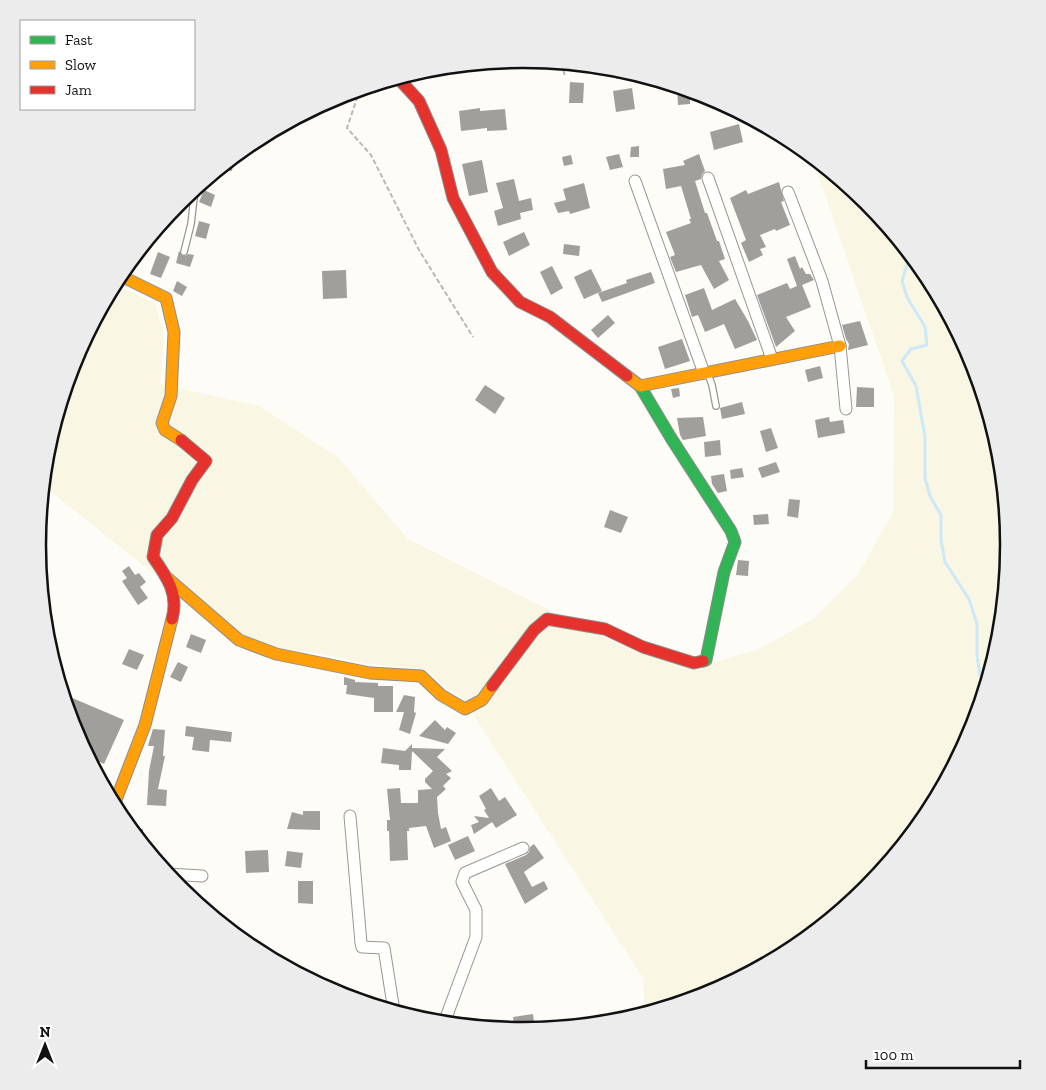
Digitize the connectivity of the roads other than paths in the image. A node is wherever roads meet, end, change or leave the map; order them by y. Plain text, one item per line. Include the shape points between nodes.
1 (403, 83) edge
2 (708, 178) dead end
3 (635, 181) dead end
4 (788, 192) dead end
5 (194, 200) edge
6 (184, 252) dead end
7 (128, 279) edge
8 (840, 346) junction
9 (772, 359) junction
10 (706, 373) junction
11 (640, 386) junction
12 (716, 406) dead end
13 (846, 409) dead end
14 (166, 577) junction
15 (118, 795) edge
16 (350, 816) dead end
17 (522, 848) dead end
18 (179, 875) edge
19 (202, 876) dead end
20 (393, 1004) edge
21 (447, 1016) edge

1 - 11 street via 420,101 441,150 453,198 492,272 520,302 550,317
2 - 9 street
3 - 10 street
4 - 8 street via 822,281
5 - 6 lane
7 - 14 street via 166,298 174,332 171,396 162,423 165,430 206,461 172,518 157,536 153,557
8 - 9 street
8 - 13 street
9 - 10 street
10 - 11 street
10 - 12 lane
11 - 14 street via 735,542 724,572 706,660 694,663 643,647 605,629 546,619 534,630 482,700 465,709 441,695 421,676 370,673 276,654 239,640
14 - 15 street via 174,594 174,612 144,725
16 - 20 street via 361,943 365,948 384,948
17 - 21 street via 465,873 462,878 476,910 476,937
18 - 19 street

